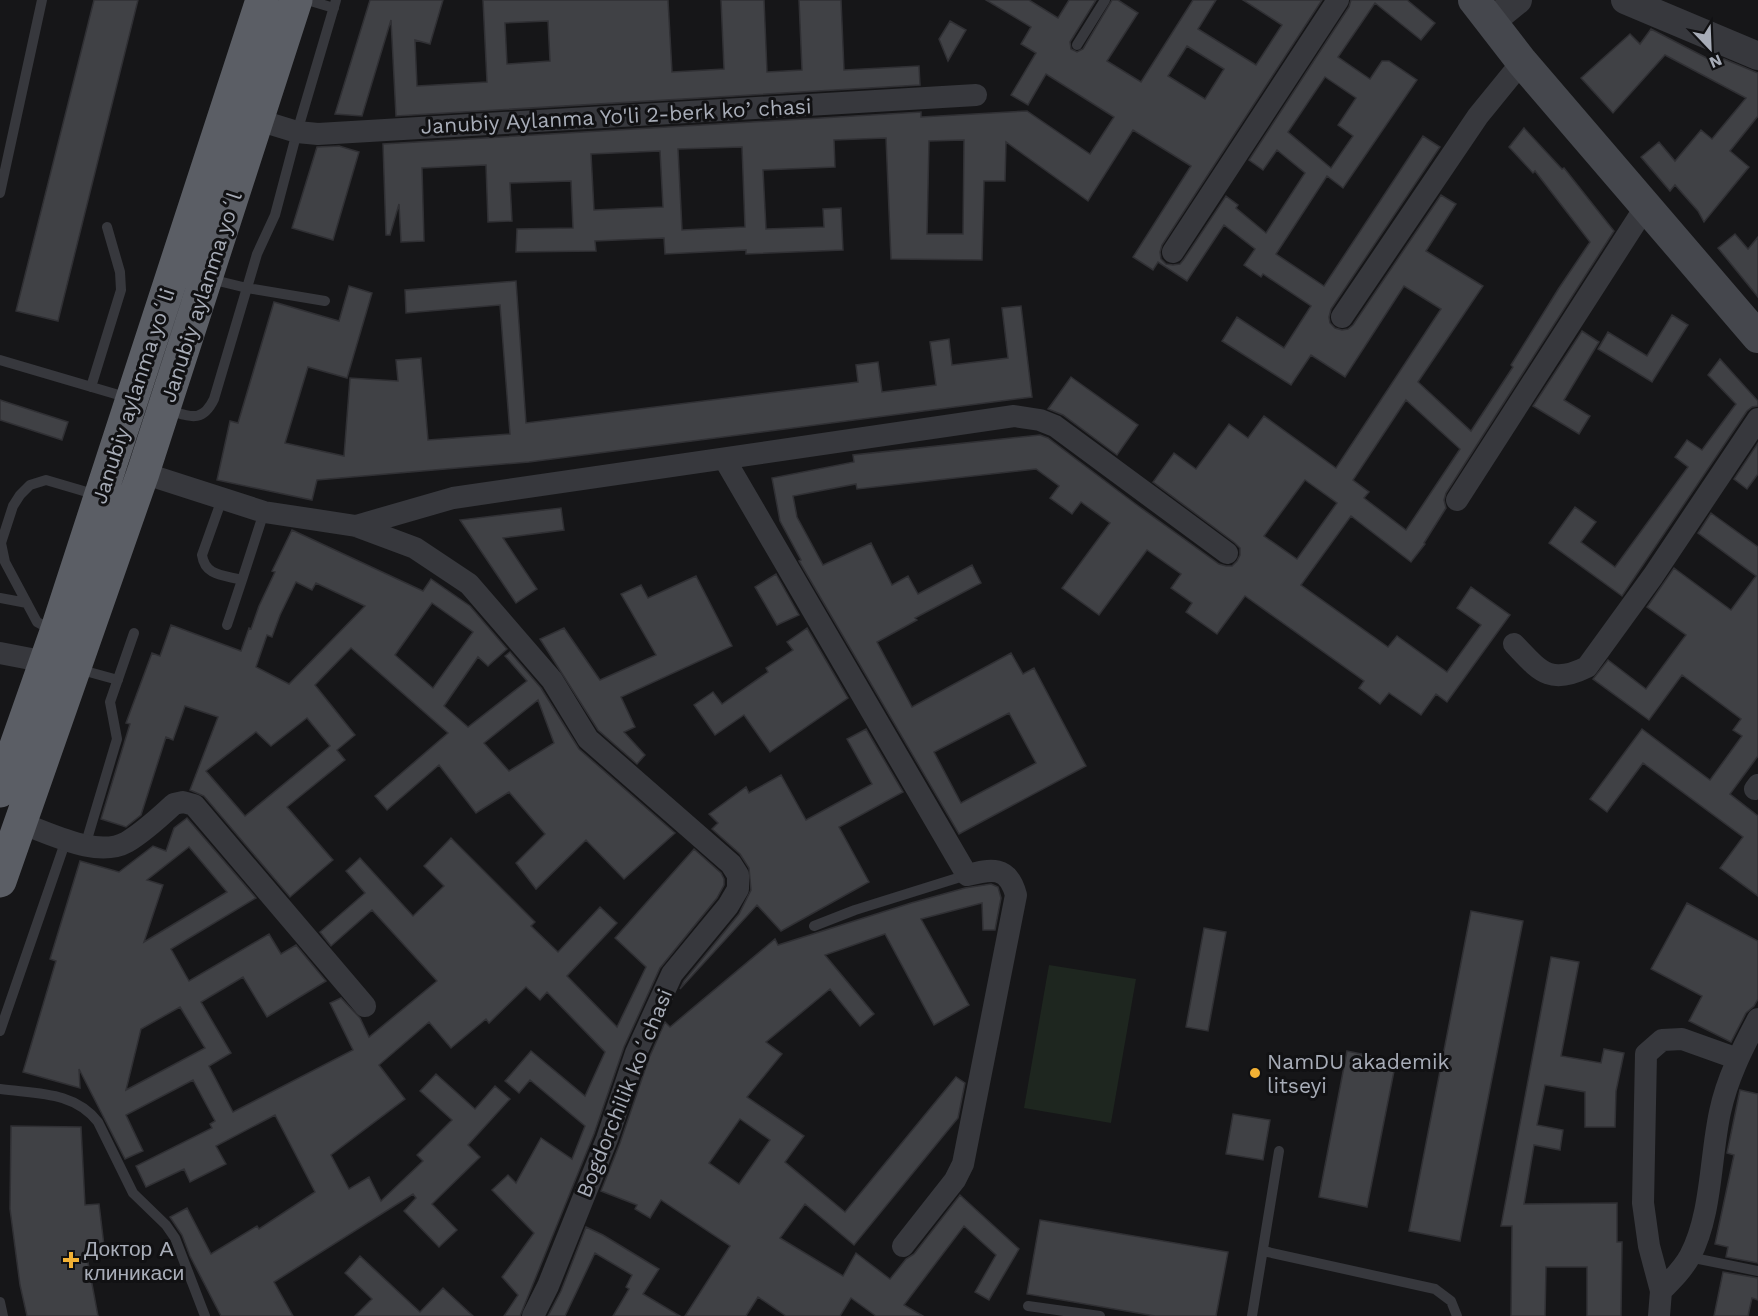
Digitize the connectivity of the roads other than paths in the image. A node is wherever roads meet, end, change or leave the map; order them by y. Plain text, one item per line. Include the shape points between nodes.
1 (42, 0) edge
2 (262, 0) edge
3 (296, 0) edge
4 (308, 0) edge
5 (1105, 0) edge
6 (1338, 0) edge
7 (1518, 0) edge
8 (1626, 0) edge
9 (335, 4) edge
10 (1483, 11) edge
11 (1077, 45) dead end
12 (1758, 56) edge
13 (1522, 62) junction
14 (976, 96) dead end
15 (258, 120) junction
16 (297, 132) junction
17 (0, 193) edge
18 (1646, 206) junction
19 (107, 227) dead end
20 (1173, 252) dead end
21 (207, 278) junction
22 (247, 288) junction
23 (325, 301) dead end
24 (1342, 317) dead end
25 (1758, 337) edge
26 (0, 360) edge
27 (91, 387) junction
28 (132, 399) junction
29 (164, 409) junction
30 (1758, 419) edge
31 (725, 460) junction
32 (143, 473) junction
33 (100, 496) junction
34 (222, 499) junction
35 (1457, 500) dead end
36 (264, 512) junction
37 (356, 526) junction
38 (1227, 553) dead end
39 (242, 580) junction
40 (0, 598) edge
41 (27, 603) junction
42 (227, 625) dead end
43 (134, 633) dead end
44 (1514, 644) dead end
45 (0, 653) edge
46 (59, 654) junction
47 (118, 680) junction
48 (0, 791) edge
49 (20, 823) junction
50 (76, 843) junction
51 (967, 875) junction
52 (0, 881) edge
53 (814, 926) dead end
54 (365, 1006) dead end
55 (1758, 1019) edge
56 (0, 1031) edge
57 (1738, 1059) junction
58 (0, 1089) edge
59 (1279, 1151) dead end
60 (903, 1246) dead end
61 (1263, 1251) junction
62 (1689, 1257) junction
63 (1758, 1271) edge
64 (1661, 1291) junction
65 (0, 1302) edge
66 (1028, 1306) dead end
67 (3, 1316) edge
68 (205, 1316) edge
69 (532, 1316) edge
70 (1100, 1316) edge
71 (1252, 1316) edge
72 (1457, 1316) edge
73 (1659, 1316) edge

1 - 17 lane
2 - 28 highway, Janubiy aylanma yoʻli
3 - 15 highway
4 - 9 lane
5 - 11 lane
6 - 20 street
7 - 10 street
8 - 12 street
9 - 16 lane
10 - 13 main road
13 - 18 main road
13 - 24 street via 1478,116
14 - 16 street, Janubiy Аylanma Yo'li 2-berk koʼchasi via 318,134
15 - 16 street, Janubiy Аylanma Yo'li 2-berk koʼchasi
15 - 21 highway, Janubiy aylanma yoʻl
16 - 22 lane via 275,215
18 - 25 main road
18 - 35 street
19 - 27 lane via 121,290
21 - 22 lane
21 - 29 highway, Janubiy aylanma yoʻl
22 - 23 lane
22 - 29 lane via 209,409 192,417
26 - 27 lane
27 - 28 lane
28 - 33 highway, Janubiy aylanma yoʻli
29 - 32 highway, Janubiy aylanma yoʻl
30 - 44 street via 1587,667 1572,675 1540,671
31 - 37 street via 453,498
31 - 38 street via 1026,417 1055,426
31 - 51 street
32 - 34 street, Bogdorchilik koʻchasi
32 - 46 highway, Janubiy aylanma yoʻli
33 - 41 lane via 46,480 30,485 20,495 1,543 5,562
33 - 46 highway, Janubiy aylanma yoʻli
34 - 36 street, Bogdorchilik koʻchasi
34 - 39 lane via 202,555 203,564 208,571
36 - 37 street, Bogdorchilik koʻchasi
36 - 39 lane
37 - 69 street, Bogdorchilik koʻchasi via 415,548 469,584 552,680 588,739 738,874 738,889 728,906 672,974 636,1053 548,1286
39 - 42 lane
40 - 41 lane
41 - 46 lane
43 - 47 lane
45 - 46 street
46 - 47 lane
46 - 48 highway, Janubiy aylanma yoʻli
46 - 49 highway, Janubiy aylanma yoʻli
47 - 50 lane via 110,702 117,739
49 - 50 street
49 - 52 highway, Janubiy aylanma yoʻli
50 - 54 street via 104,848 125,843 174,804 194,805
50 - 56 lane
51 - 53 lane
51 - 60 street via 991,869 1004,873 1016,894 963,1164
55 - 57 street
57 - 62 street via 1727,1084 1703,1219
57 - 64 street via 1682,1039 1662,1040 1646,1054 1643,1203 1648,1246
58 - 68 lane via 67,1098 90,1113 133,1193 175,1238
59 - 61 lane
61 - 71 lane
61 - 72 lane via 1435,1289 1451,1301
62 - 63 lane
62 - 64 street
64 - 73 street
65 - 67 lane
66 - 70 lane

